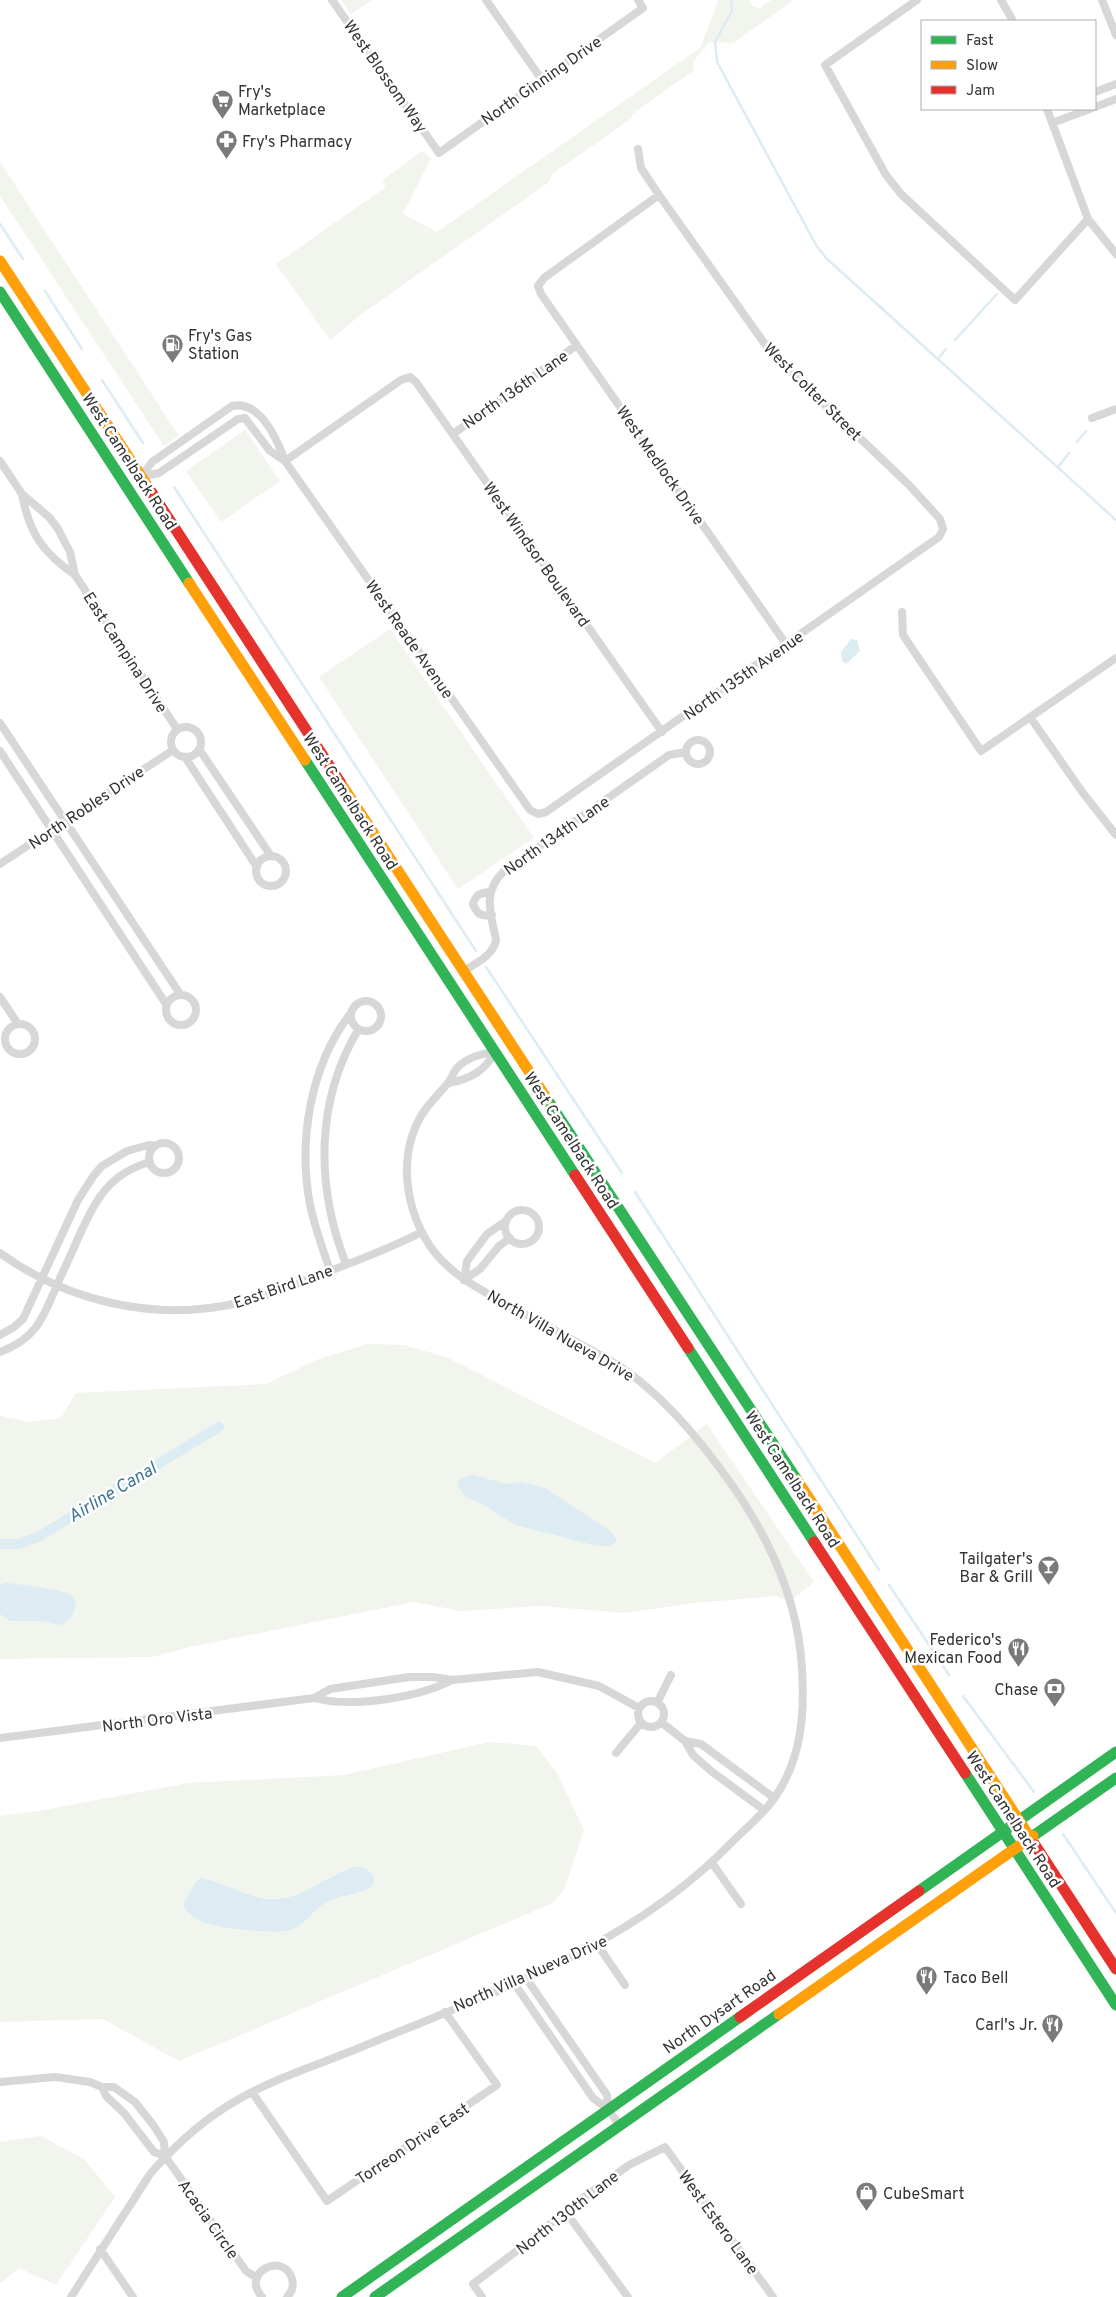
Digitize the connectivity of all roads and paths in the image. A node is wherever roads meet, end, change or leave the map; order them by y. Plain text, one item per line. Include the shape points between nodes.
1 (332, 0) edge
2 (486, 0) edge
3 (638, 0) edge
4 (917, 0) edge
5 (1001, 0) edge
6 (1102, 0) edge
7 (1011, 20) edge
8 (1116, 35) edge
9 (542, 80) junction
10 (1116, 84) edge
11 (1096, 92) edge
12 (1116, 99) edge
13 (1096, 107) edge
14 (1048, 110) edge
15 (1087, 110) edge
16 (1052, 123) junction
17 (638, 149) dead end
18 (439, 153) joint
19 (659, 196) junction
20 (1088, 219) junction
21 (1116, 254) edge
22 (0, 261) edge
23 (0, 276) edge
24 (15, 284) junction
25 (0, 292) edge
26 (577, 345) junction
27 (45, 360) junction
28 (250, 406) junction
29 (1116, 409) edge
30 (245, 418) junction
31 (1092, 418) dead end
32 (452, 434) junction
33 (273, 436) junction
34 (264, 442) junction
35 (0, 461) edge
36 (285, 461) junction
37 (141, 477) junction
38 (127, 487) junction
39 (22, 494) junction
40 (943, 529) joint
41 (75, 575) junction
42 (902, 612) dead end
43 (786, 644) junction
44 (1116, 658) edge
45 (1030, 717) junction
46 (0, 723) edge
47 (177, 729) junction
48 (662, 732) junction
49 (199, 749) junction
50 (173, 750) junction
51 (0, 751) edge
52 (686, 752) dead end
53 (20, 754) junction
54 (185, 757) junction
55 (8, 763) junction
56 (235, 802) junction
57 (221, 812) junction
58 (538, 814) joint
59 (65, 821) junction
60 (52, 830) junction
61 (1116, 835) edge
62 (271, 856) junction
63 (0, 864) edge
64 (257, 867) junction
65 (109, 888) junction
66 (490, 892) junction
67 (96, 897) junction
68 (492, 915) junction
69 (147, 945) junction
70 (134, 954) junction
71 (464, 971) junction
72 (180, 994) junction
73 (0, 997) edge
74 (166, 1004) junction
75 (351, 1013) junction
76 (18, 1024) junction
77 (0, 1026) edge
78 (358, 1030) junction
79 (5, 1034) junction
80 (510, 1042) junction
81 (495, 1052) junction
82 (449, 1083) junction
83 (312, 1101) junction
84 (329, 1105) junction
85 (155, 1146) junction
86 (108, 1162) junction
87 (150, 1162) junction
88 (119, 1176) junction
89 (326, 1189) junction
90 (309, 1193) junction
91 (609, 1193) junction
92 (595, 1203) junction
93 (74, 1209) junction
94 (88, 1216) junction
95 (506, 1221) junction
96 (422, 1232) junction
97 (510, 1238) junction
98 (0, 1253) edge
99 (346, 1264) junction
100 (330, 1271) junction
101 (43, 1278) junction
102 (464, 1280) junction
103 (57, 1285) junction
104 (0, 1335) edge
105 (0, 1339) edge
106 (2, 1351) edge
107 (866, 1588) junction
108 (852, 1598) junction
109 (671, 1675) dead end
110 (452, 1680) junction
111 (314, 1698) junction
112 (657, 1703) junction
113 (639, 1708) junction
114 (661, 1722) junction
115 (641, 1723) junction
116 (0, 1738) edge
117 (685, 1741) junction
118 (1116, 1752) edge
119 (616, 1753) dead end
120 (1116, 1778) edge
121 (774, 1798) junction
122 (764, 1810) junction
123 (1019, 1822) junction
124 (1004, 1832) junction
125 (1030, 1839) junction
126 (1015, 1849) junction
127 (712, 1863) junction
128 (741, 1904) dead end
129 (597, 1944) junction
130 (1116, 1969) edge
131 (526, 1978) junction
132 (514, 1983) junction
133 (625, 1986) dead end
134 (1116, 2006) edge
135 (446, 2012) junction
136 (0, 2082) edge
137 (102, 2087) junction
138 (252, 2092) junction
139 (608, 2109) junction
140 (620, 2126) junction
141 (665, 2147) joint
142 (165, 2156) junction
143 (565, 2211) junction
144 (100, 2249) junction
145 (257, 2278) junction
146 (71, 2297) edge
147 (133, 2297) edge
148 (262, 2297) edge
149 (287, 2297) edge
150 (342, 2297) edge
151 (375, 2297) edge
152 (482, 2297) edge
153 (628, 2297) edge
154 (773, 2297) edge

1 - 18 street, West Blossom Way
2 - 9 street
3 - 9 street, North Ginning Drive via 643,8
4 - 20 street via 825,65 886,175 901,194 1015,300
5 - 7 street
6 - 8 street
9 - 18 street, North Ginning Drive
10 - 11 street
12 - 13 street
14 - 16 street
15 - 16 street
16 - 20 street
17 - 19 street, West Colter Street via 641,168
19 - 26 street, West Medlock Drive via 544,278 538,286
19 - 40 street, West Colter Street via 772,354 910,485 940,519
20 - 21 street
22 - 24 main road, West Camelback Road
23 - 24 main road
24 - 27 main road via 16,301 43,343
24 - 37 main road, West Camelback Road
25 - 27 main road, West Camelback Road
26 - 32 street, North 136th Lane
26 - 43 street, West Medlock Drive
27 - 38 main road, West Camelback Road
28 - 30 street
28 - 33 street, West Reade Avenue
28 - 37 street via 232,406 152,462
29 - 31 street
30 - 34 street, West Reade Avenue
30 - 37 street via 238,419 159,473
32 - 36 street, West Windsor Boulevard via 410,377 401,380
32 - 48 street, West Windsor Boulevard
33 - 34 street
33 - 36 street, West Reade Avenue
34 - 36 street, West Reade Avenue via 270,451
35 - 39 street, East Campina Drive
36 - 58 street, West Reade Avenue via 530,810
37 - 38 main road
37 - 71 main road, West Camelback Road
38 - 81 main road, West Camelback Road
39 - 41 street, East Campina Drive via 58,528 70,552
39 - 41 street, East Campina Drive via 26,515 37,540 48,554
40 - 43 street, North 135th Avenue via 939,536
41 - 47 street, East Campina Drive
42 - 45 street via 903,635 981,751
43 - 48 street, North 135th Avenue
44 - 45 street
45 - 61 street
46 - 53 street
47 - 49 street via 190,727 198,732 201,740
47 - 50 street via 171,736
48 - 58 street, North 135th Avenue via 546,812
49 - 54 street
49 - 56 street
50 - 54 street
50 - 59 street, North Robles Drive
51 - 55 street
52 - 66 street, North 134th Lane via 669,755 502,872 494,880
53 - 55 street
53 - 59 street
54 - 57 street
55 - 60 street
56 - 57 street
56 - 62 street
57 - 64 street
59 - 60 street, North Robles Drive
59 - 65 street
60 - 63 street, North Robles Drive
60 - 67 street
62 - 64 street via 262,859
62 - 64 street via 286,866 286,876 280,883 272,886 262,884 257,876
65 - 67 street
65 - 69 street
66 - 68 street
66 - 68 street, North 134th Lane via 480,893 473,904 476,913
67 - 70 street
68 - 71 street via 495,948
69 - 70 street
69 - 72 street
70 - 74 street
71 - 80 main road, West Camelback Road
72 - 74 street
72 - 74 street via 189,997 195,1005 195,1014 190,1022 180,1025 171,1022 166,1014
73 - 76 street
75 - 78 street
75 - 78 street via 360,1002 370,1001 378,1008 381,1017 377,1026 368,1031
75 - 83 street via 329,1048
76 - 79 street
76 - 79 street via 27,1026 34,1033 34,1043 29,1051 20,1054 10,1051 5,1043
77 - 79 street
78 - 84 street via 343,1058
80 - 81 main road
80 - 91 main road, West Camelback Road
81 - 82 street via 488,1065 466,1079
81 - 82 street, North Villa Nueva Drive via 480,1053 457,1068
81 - 92 main road, West Camelback Road
82 - 96 street, North Villa Nueva Drive via 421,1116 409,1151 408,1187
83 - 84 street
83 - 90 street via 306,1150
84 - 89 street via 324,1150
85 - 86 street via 141,1146
85 - 87 street via 150,1153
85 - 87 street via 165,1143 174,1147 180,1156 178,1166 170,1173 160,1173
86 - 88 street
86 - 93 street via 90,1181
87 - 88 street via 135,1166
88 - 94 street via 106,1187
89 - 90 street
89 - 99 street
90 - 100 street
91 - 92 main road
91 - 107 main road, West Camelback Road
92 - 108 main road, West Camelback Road
93 - 94 street
93 - 101 street
94 - 103 street
95 - 97 street
95 - 97 street via 513,1212 524,1210 534,1214 539,1224 537,1234 530,1242 519,1243
95 - 102 street via 487,1234 467,1261
96 - 99 street, East Bird Lane
96 - 102 street, North Villa Nueva Drive via 441,1259
97 - 102 street via 480,1269
98 - 101 street, East Bird Lane
99 - 100 street, East Bird Lane
100 - 103 street, East Bird Lane via 240,1303 175,1311 100,1301
101 - 103 street, East Bird Lane
101 - 104 street via 23,1319
102 - 121 street, North Villa Nueva Drive via 615,1363 640,1381 677,1416 744,1501 778,1565 796,1624 802,1667 803,1722 789,1772
103 - 106 street via 42,1320 34,1330 24,1341
105 - 106 street
107 - 108 main road
107 - 123 main road, West Camelback Road
108 - 124 main road, West Camelback Road
109 - 112 street
110 - 111 street, North Oro Vista via 409,1677 330,1689
110 - 111 street, North Oro Vista via 418,1694 329,1702
110 - 113 street, North Oro Vista via 538,1672 599,1686
111 - 116 street, North Oro Vista
112 - 113 street via 645,1702
112 - 114 street via 663,1710
113 - 115 street via 637,1716
114 - 115 street via 654,1727
114 - 117 street
115 - 119 street
117 - 121 street via 701,1744
117 - 122 street via 693,1755 711,1771
118 - 123 main road, North Dysart Road
120 - 125 main road
121 - 122 street, North Villa Nueva Drive
122 - 127 street, North Villa Nueva Drive
123 - 124 main road, North Dysart Road
123 - 125 main road, West Camelback Road
124 - 126 main road, West Camelback Road
124 - 139 main road, North Dysart Road
125 - 126 main road
125 - 130 main road, West Camelback Road
126 - 134 main road, West Camelback Road
126 - 140 main road
127 - 128 street
127 - 129 street, North Villa Nueva Drive via 656,1908
129 - 131 street, North Villa Nueva Drive
129 - 133 street
131 - 132 street, North Villa Nueva Drive
131 - 139 street via 607,2095
132 - 135 street, North Villa Nueva Drive
132 - 139 street via 594,2098
135 - 138 street, North Villa Nueva Drive
135 - 138 street, Torreon Drive East via 497,2085 327,2201
136 - 137 street via 55,2077
137 - 142 street via 154,2152
137 - 142 street via 114,2087 135,2102 164,2142
138 - 142 street, North Villa Nueva Drive via 200,2124
139 - 140 street
139 - 150 main road, North Dysart Road
140 - 151 main road
141 - 143 street, North 130th Lane via 629,2165
141 - 154 street, West Estero Lane
142 - 144 street, North Villa Nueva Drive
142 - 145 street, Acacia Circle via 246,2271
143 - 152 street, North 130th Lane via 473,2284
143 - 153 street
144 - 146 street, North Villa Nueva Drive
144 - 147 street
145 - 148 street via 257,2290
145 - 149 street via 264,2268 282,2267 291,2275 292,2281

